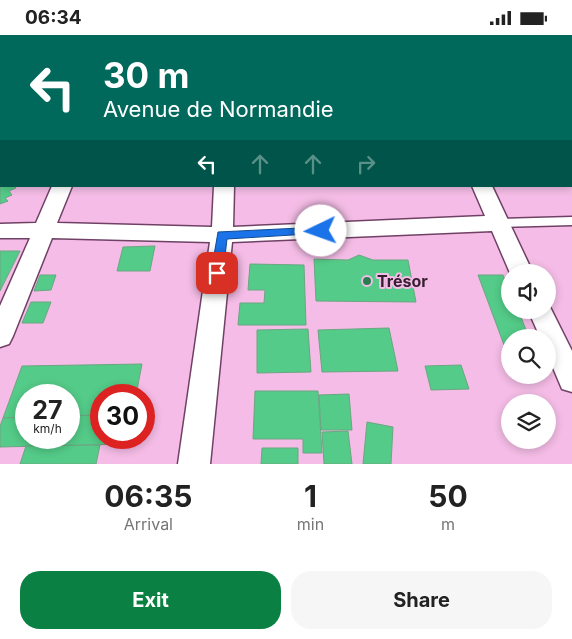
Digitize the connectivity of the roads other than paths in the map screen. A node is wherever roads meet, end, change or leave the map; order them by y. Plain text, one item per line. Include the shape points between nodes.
1 (62, 187) edge
2 (224, 187) edge
3 (482, 187) edge
4 (572, 221) edge
5 (499, 223) junction
6 (44, 230) junction
7 (0, 231) edge
8 (222, 235) junction
9 (518, 264) edge
10 (544, 319) edge
11 (3, 323) edge
12 (572, 380) edge
13 (194, 464) edge

1 - 6 street
2 - 8 street
3 - 5 street
4 - 5 lane
5 - 8 street
5 - 9 street
6 - 7 street
6 - 8 street
6 - 11 street
8 - 13 street
10 - 12 street

